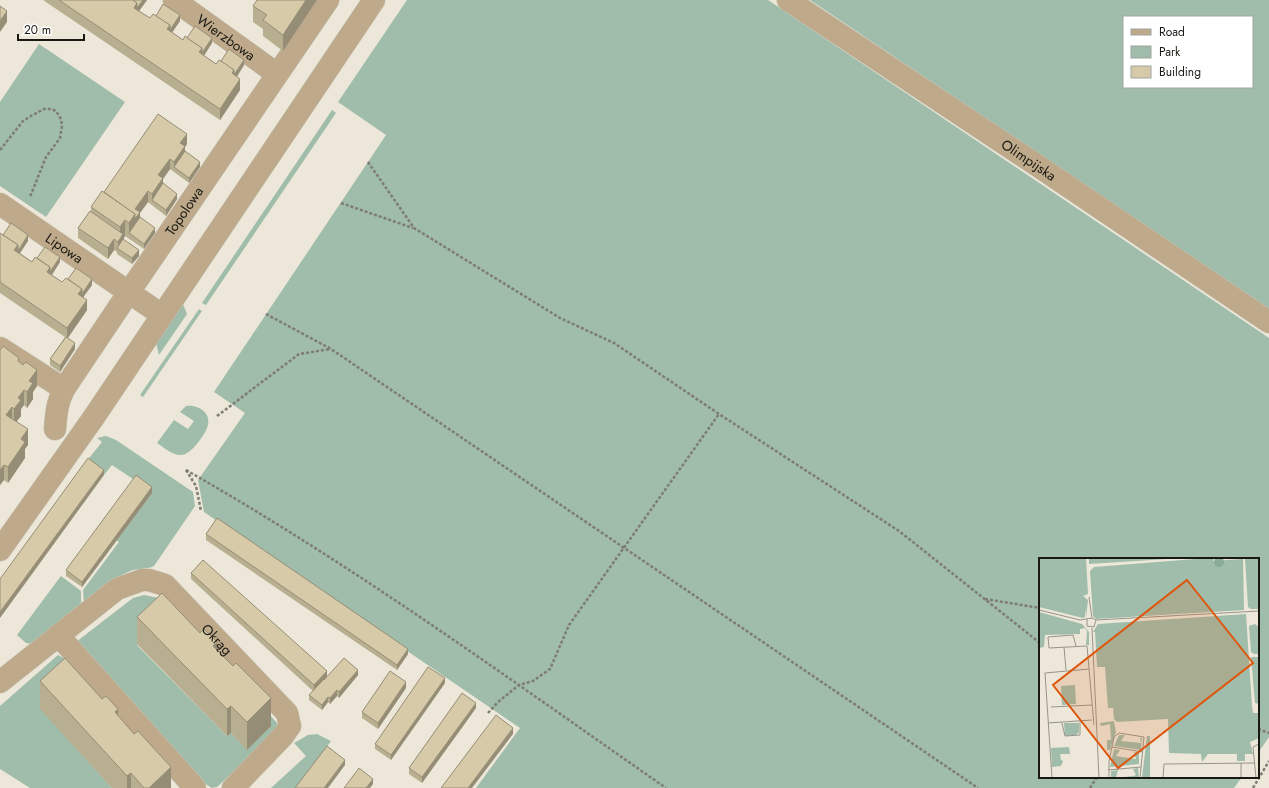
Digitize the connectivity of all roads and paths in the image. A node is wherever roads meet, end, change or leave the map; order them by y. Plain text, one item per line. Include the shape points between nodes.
1 (174, 0) edge
2 (328, 0) edge
3 (374, 0) edge
4 (788, 0) edge
5 (278, 74) junction
6 (0, 150) edge
7 (368, 162) dead end
8 (341, 203) dead end
9 (0, 204) edge
10 (20, 218) junction
11 (414, 228) junction
12 (129, 292) junction
13 (266, 314) dead end
14 (162, 315) junction
15 (1269, 322) edge
16 (0, 348) edge
17 (331, 349) junction
18 (64, 389) junction
19 (719, 414) junction
20 (217, 416) dead end
21 (55, 429) dead end
22 (201, 511) dead end
23 (624, 548) junction
24 (0, 550) edge
25 (984, 599) junction
26 (1039, 608) edge
27 (59, 634) junction
28 (1039, 642) edge
29 (0, 682) edge
30 (519, 685) junction
31 (488, 713) dead end
32 (1259, 729) edge
33 (1269, 733) edge
34 (1269, 761) edge
35 (1096, 778) edge
36 (1259, 778) edge
37 (1259, 778) edge
38 (195, 788) edge
39 (233, 788) edge
40 (666, 788) edge
41 (978, 788) edge
42 (1090, 788) edge
43 (1253, 788) edge

1 - 5 street, Wierzbowa
2 - 5 street, Topolowa
3 - 14 street
4 - 15 street, Olimpijska
5 - 12 street, Topolowa
6 - 10 path via 23,121 44,109 56,111 61,119 60,138 46,157
7 - 11 path
8 - 11 path
9 - 10 street, Lipowa
10 - 12 street, Lipowa
11 - 19 path via 560,318 614,343
12 - 14 street, Lipowa
12 - 18 street, Topolowa
13 - 17 path
14 - 24 street
16 - 18 street
17 - 20 path via 299,354
17 - 23 path
18 - 21 street, Topolowa via 57,407
19 - 23 path
19 - 25 path via 899,531
22 - 30 path via 196,486 186,470 321,551
23 - 30 path via 569,625 550,669 533,681
23 - 41 path
25 - 26 path
25 - 28 path
27 - 29 street, Okrąg
27 - 38 street
27 - 39 street, Okrąg via 123,586 142,580 165,585 287,713 290,726 283,736
30 - 31 path
30 - 40 path
32 - 33 path
34 - 36 path
35 - 42 path
37 - 43 path

